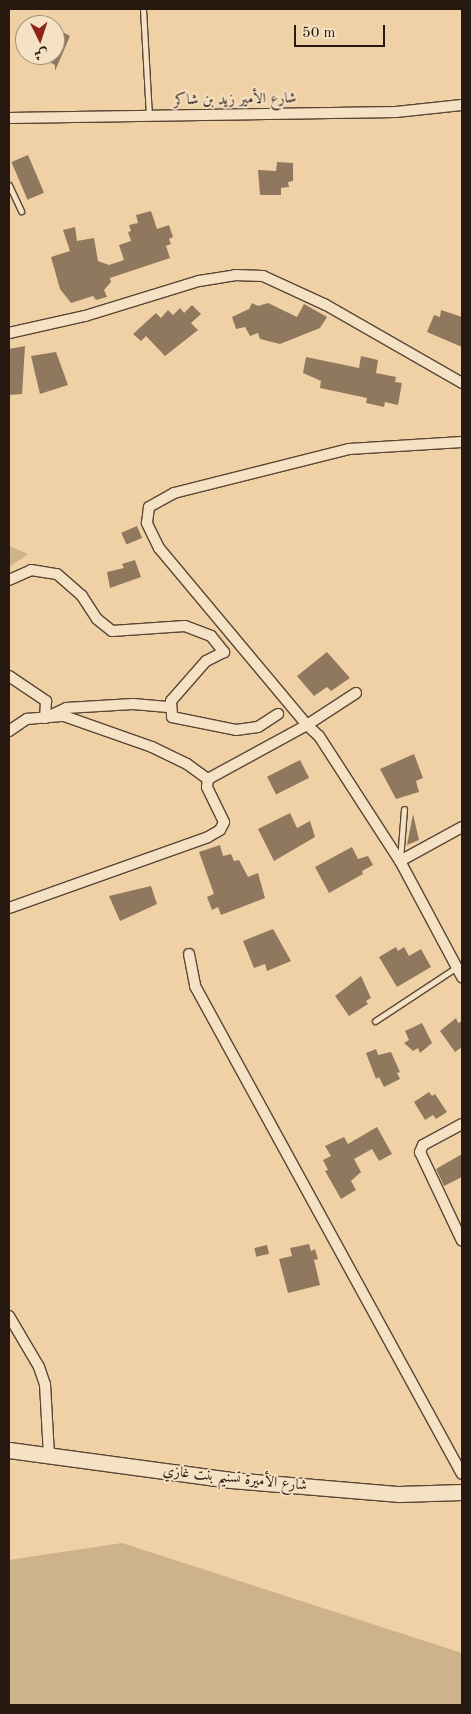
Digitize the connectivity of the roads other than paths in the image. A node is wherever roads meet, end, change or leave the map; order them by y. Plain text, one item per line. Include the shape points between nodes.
1 (143, 9) edge
2 (462, 105) edge
3 (149, 117) junction
4 (9, 118) edge
5 (9, 185) edge
6 (21, 210) dead end
7 (9, 333) edge
8 (462, 383) edge
9 (462, 442) edge
10 (9, 580) edge
11 (9, 676) edge
12 (356, 693) dead end
13 (171, 707) junction
14 (278, 714) dead end
15 (45, 718) junction
16 (307, 725) junction
17 (9, 731) edge
18 (208, 779) junction
19 (404, 809) dead end
20 (462, 827) edge
21 (400, 861) junction
22 (9, 908) edge
23 (189, 954) dead end
24 (457, 967) junction
25 (462, 977) edge
26 (375, 1020) dead end
27 (462, 1124) edge
28 (462, 1240) edge
29 (9, 1316) edge
30 (9, 1450) edge
31 (49, 1456) junction
32 (462, 1474) edge
33 (462, 1492) edge

1 - 3 lane
2 - 3 street, شارع الأمير زيد بن شاكر via 419,111
3 - 4 street, شارع الأمير زيد بن شاكر
5 - 6 lane
7 - 8 street via 85,316 199,281 235,275 263,276 326,304
9 - 16 street via 349,449 174,493 149,507 147,523 159,548
10 - 13 street via 31,570 57,574 82,596 97,619 112,631 185,626 211,636 224,652 206,661 170,700
11 - 15 street via 46,701
12 - 16 street
13 - 14 street via 172,717 236,730 258,727
13 - 15 street via 133,704 66,708
15 - 17 street via 27,719
15 - 18 street via 64,716 152,747 188,764
16 - 18 street
16 - 21 street via 319,736
18 - 22 street via 207,787 223,817 220,830
19 - 21 lane
20 - 21 street
21 - 24 street
23 - 32 street via 195,986
24 - 25 street
24 - 26 lane
27 - 28 street via 423,1145 420,1152
29 - 31 street via 39,1367 45,1384
30 - 31 main road, شارع الأميرة تسنيم بنت غازي
31 - 33 main road, شارع الأميرة تسنيم بنت غازي via 231,1480 362,1492 429,1495

